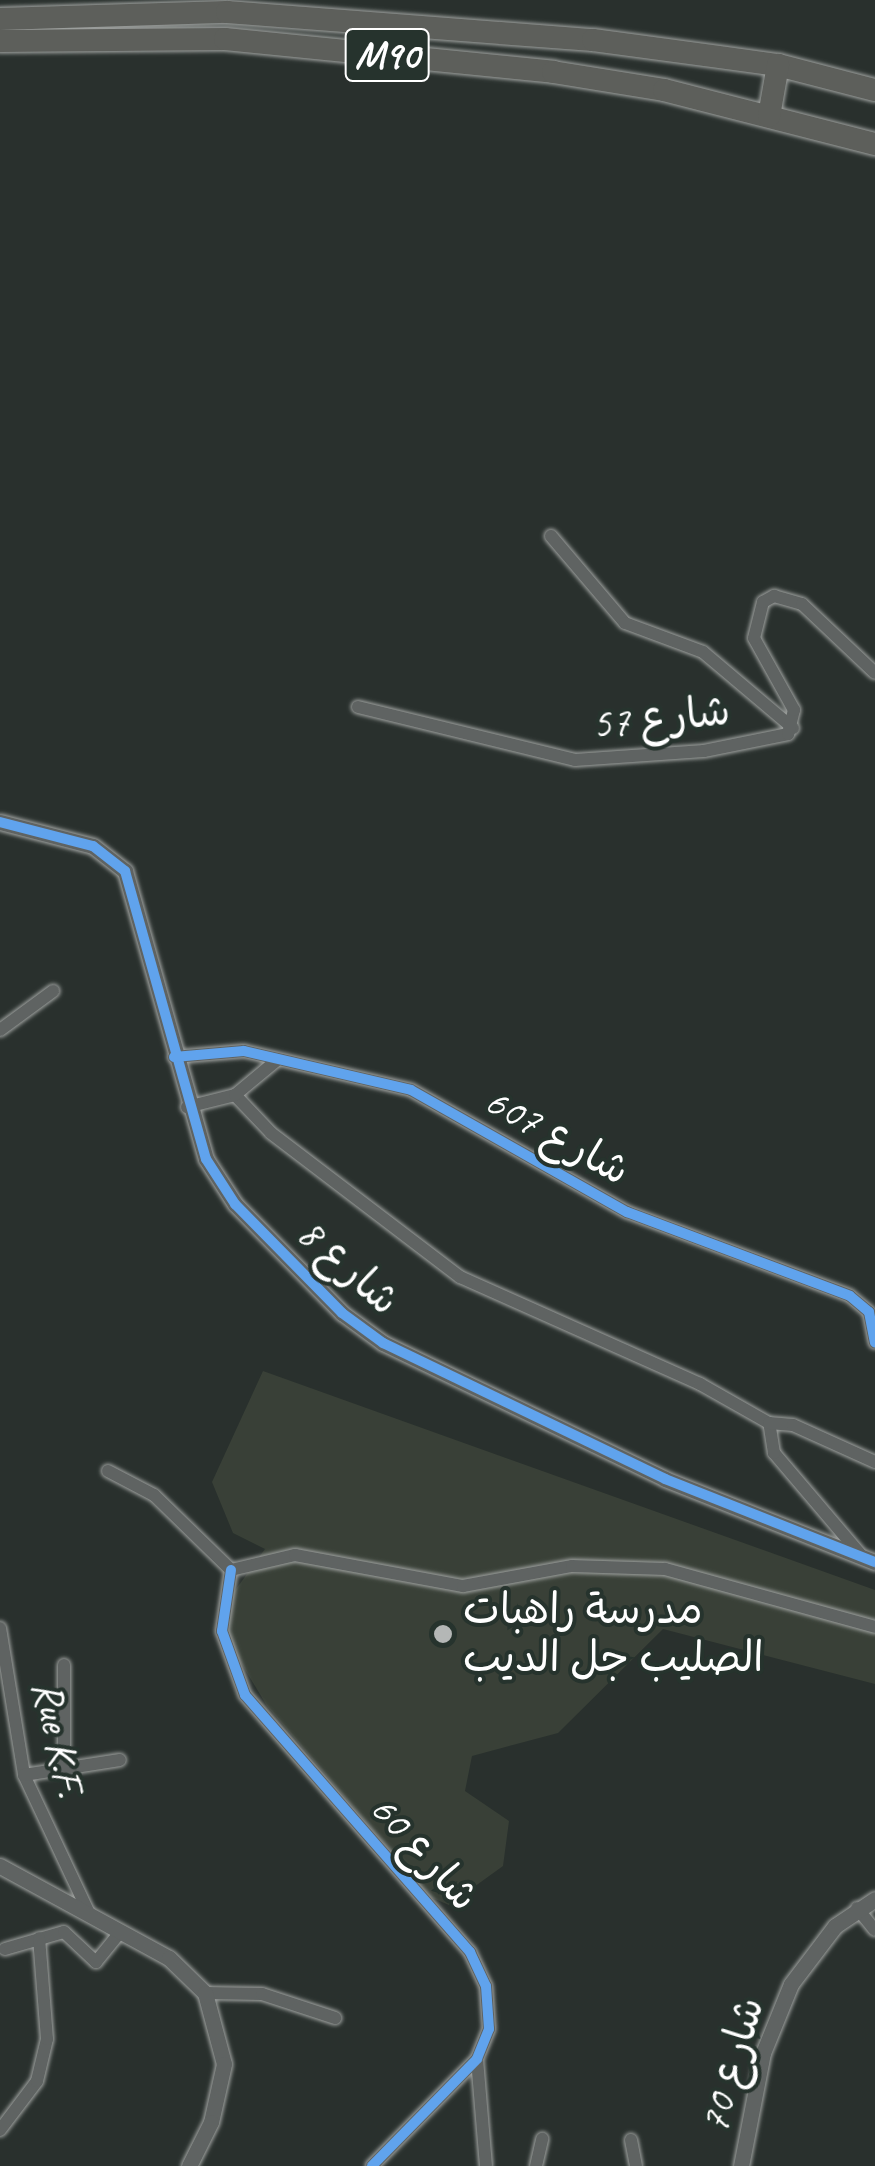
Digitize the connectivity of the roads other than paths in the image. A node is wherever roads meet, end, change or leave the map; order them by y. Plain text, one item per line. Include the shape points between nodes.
1 (0, 19) edge
2 (0, 41) edge
3 (778, 65) junction
4 (875, 90) edge
5 (769, 116) junction
6 (875, 144) edge
7 (551, 536) dead end
8 (875, 672) edge
9 (358, 707) dead end
10 (793, 728) junction
11 (0, 822) edge
12 (52, 990) dead end
13 (0, 1030) edge
14 (174, 1056) junction
15 (276, 1061) junction
16 (235, 1095) junction
17 (188, 1106) junction
18 (875, 1342) edge
19 (769, 1424) junction
20 (875, 1462) edge
21 (108, 1471) dead end
22 (868, 1558) edge
23 (231, 1570) junction
24 (875, 1627) edge
25 (0, 1628) edge
26 (64, 1664) dead end
27 (120, 1760) dead end
28 (64, 1766) junction
29 (24, 1776) junction
30 (0, 1866) edge
31 (875, 1898) edge
32 (857, 1908) junction
33 (89, 1913) junction
34 (875, 1930) edge
35 (120, 1932) junction
36 (39, 1938) junction
37 (5, 1950) dead end
38 (205, 1993) junction
39 (335, 2018) dead end
40 (477, 2059) junction
41 (0, 2130) edge
42 (542, 2139) dead end
43 (631, 2140) dead end
44 (189, 2166) edge
45 (372, 2166) edge
46 (486, 2166) edge
47 (536, 2166) edge
48 (636, 2166) edge
49 (740, 2166) edge

1 - 3 highway, M90 via 227,12 593,40
2 - 5 highway, M90 via 264,43 552,72
3 - 4 highway, M90
3 - 5 highway
5 - 6 highway, M90
7 - 10 street via 625,623 704,652
8 - 10 street, شارع 57 via 802,604 774,596 755,622 758,654 794,710
9 - 10 street, شارع 57 via 575,760 704,750
11 - 14 street, شارع 8 via 93,846 125,871
12 - 13 street
14 - 15 street, شارع 607 via 227,1050
14 - 17 street, شارع 8
15 - 16 street
15 - 18 street, شارع 607 via 410,1090 627,1212 850,1296 869,1312
16 - 17 street
16 - 19 street via 270,1133 460,1276 700,1384
17 - 22 street, شارع 8 via 206,1159 235,1204 371,1336 665,1479
19 - 20 street via 793,1425
19 - 22 street via 774,1453
21 - 23 street via 154,1495
23 - 24 street via 294,1555 463,1586 572,1566 650,1568
23 - 40 street, شارع 60 via 222,1632 234,1678 481,1969 489,2028
25 - 29 street, Rue K.F.
26 - 28 street
27 - 28 street
28 - 29 street
29 - 33 street, Rue K.F.
30 - 33 street
31 - 32 street, شارع 70
32 - 34 street
32 - 49 street, شارع 70 via 818,1946 778,2011
33 - 35 street
35 - 36 street via 96,1962 64,1932
35 - 38 street via 169,1958
36 - 37 street
36 - 41 street via 48,2039 37,2081
38 - 39 street via 262,1994
38 - 44 street via 224,2064 211,2122
40 - 45 street
40 - 46 street, شارع 60
42 - 47 street
43 - 48 street

